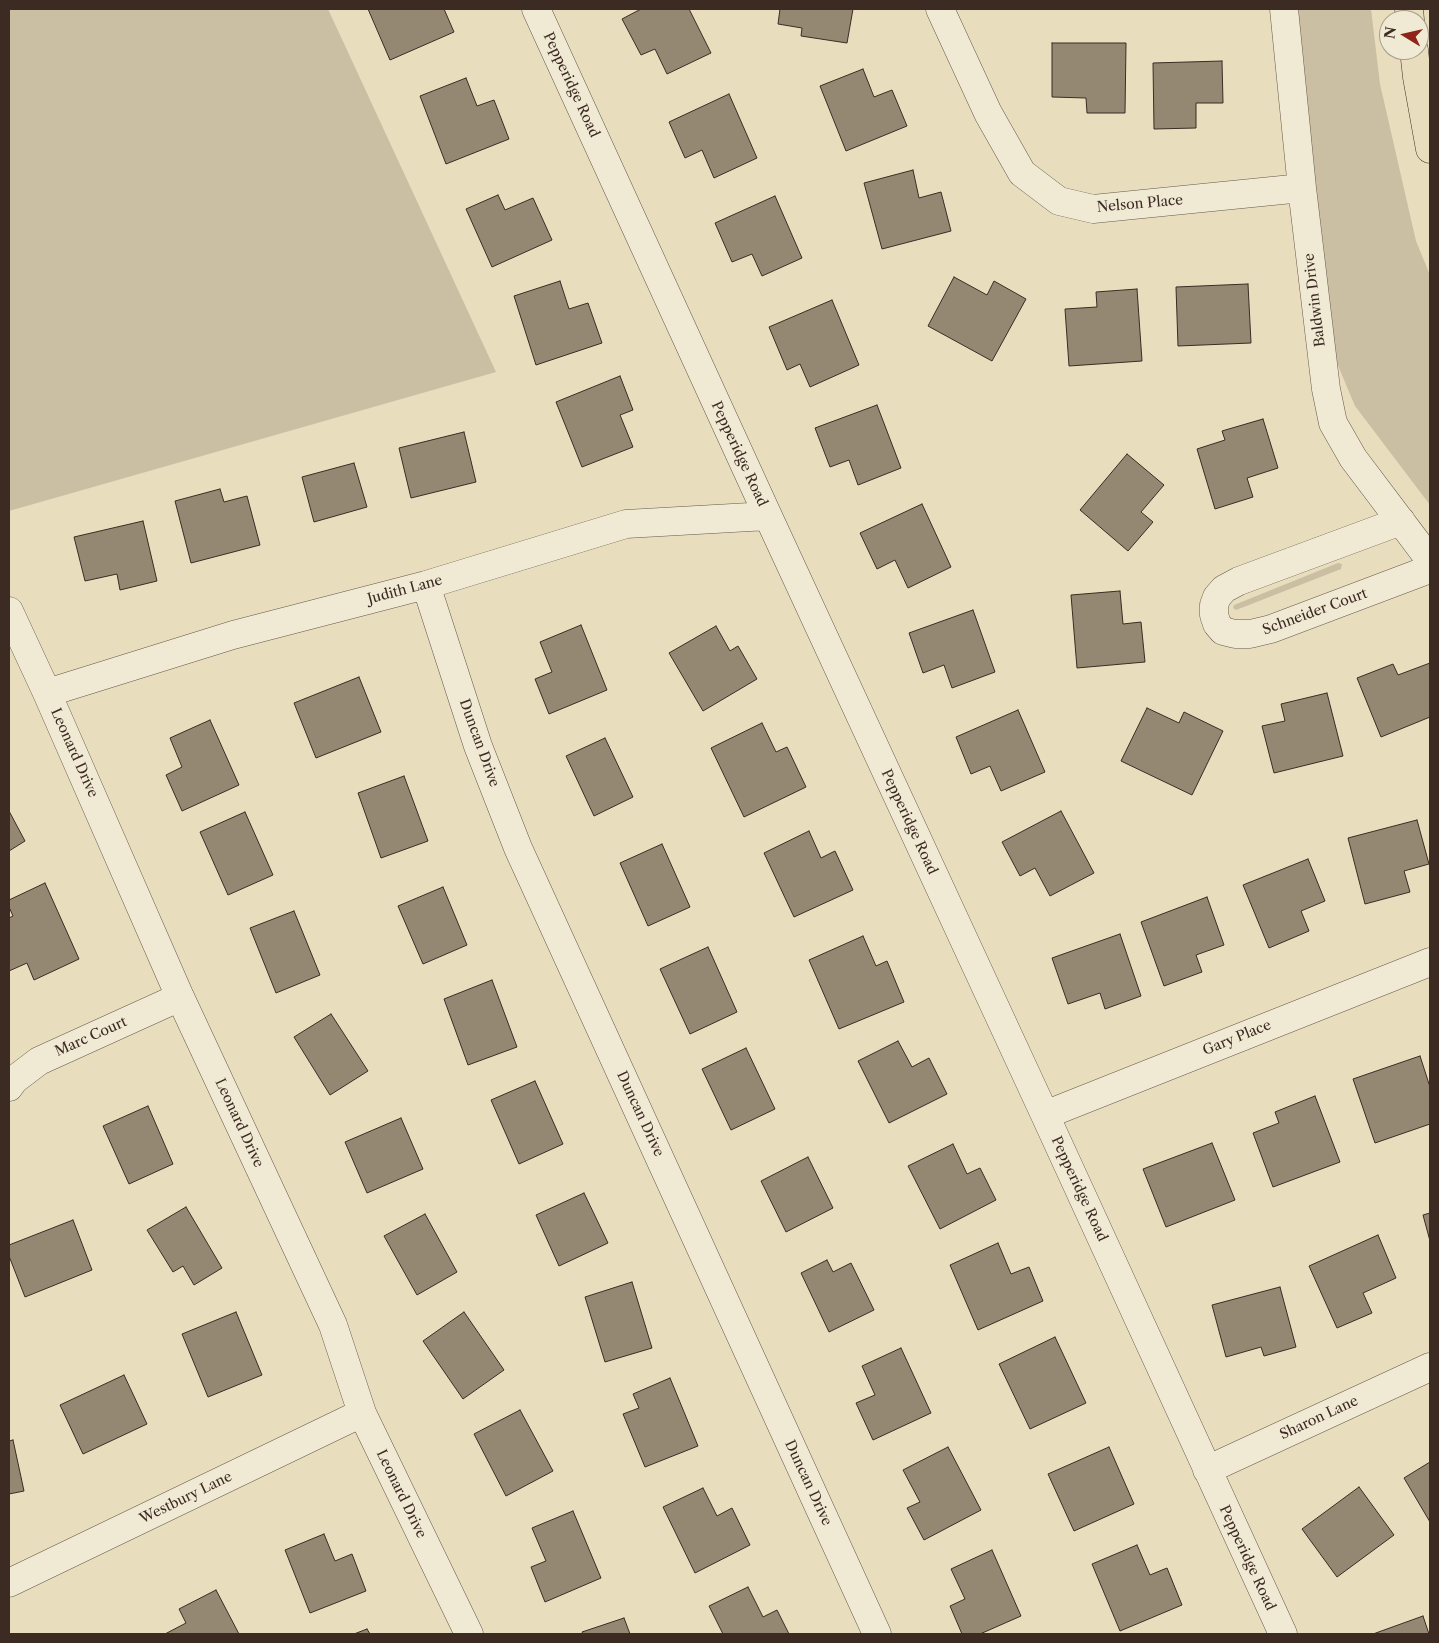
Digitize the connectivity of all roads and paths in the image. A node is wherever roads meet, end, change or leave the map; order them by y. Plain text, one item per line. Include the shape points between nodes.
1 (536, 9) edge
2 (940, 9) edge
3 (1284, 9) edge
4 (1415, 60) edge
5 (1430, 149) edge
6 (1302, 188) junction
7 (768, 516) junction
8 (1401, 521) junction
9 (1430, 560) edge
10 (1430, 569) edge
11 (426, 585) junction
12 (9, 611) edge
13 (47, 693) junction
14 (1430, 962) edge
15 (180, 997) junction
16 (9, 1087) edge
17 (1045, 1115) junction
18 (1430, 1367) edge
19 (362, 1413) junction
20 (1207, 1470) junction
21 (9, 1583) edge
22 (470, 1634) edge
23 (877, 1634) edge
24 (1283, 1634) edge

1 - 7 street, Pepperidge Road
2 - 6 street, Nelson Place via 988,113 1022,173 1059,201 1094,209
3 - 6 street, Baldwin Drive
4 - 5 highway
6 - 8 street, Baldwin Drive via 1333,423 1353,458
7 - 11 street, Judith Lane via 626,524
7 - 17 street, Pepperidge Road
8 - 9 street, Baldwin Drive
8 - 10 street, Schneider Court via 1224,589 1214,605 1217,624 1235,634 1271,629
11 - 13 street, Judith Lane via 234,635
11 - 23 street, Duncan Drive via 478,746 518,848
12 - 13 street, Leonard Drive
13 - 15 street, Leonard Drive
14 - 17 street, Gary Place
15 - 16 street, Marc Court via 39,1061
15 - 19 street, Leonard Drive via 333,1324
17 - 20 street, Pepperidge Road
18 - 20 street, Sharon Lane
19 - 21 street, Westbury Lane
19 - 22 street, Leonard Drive
20 - 24 street, Pepperidge Road

